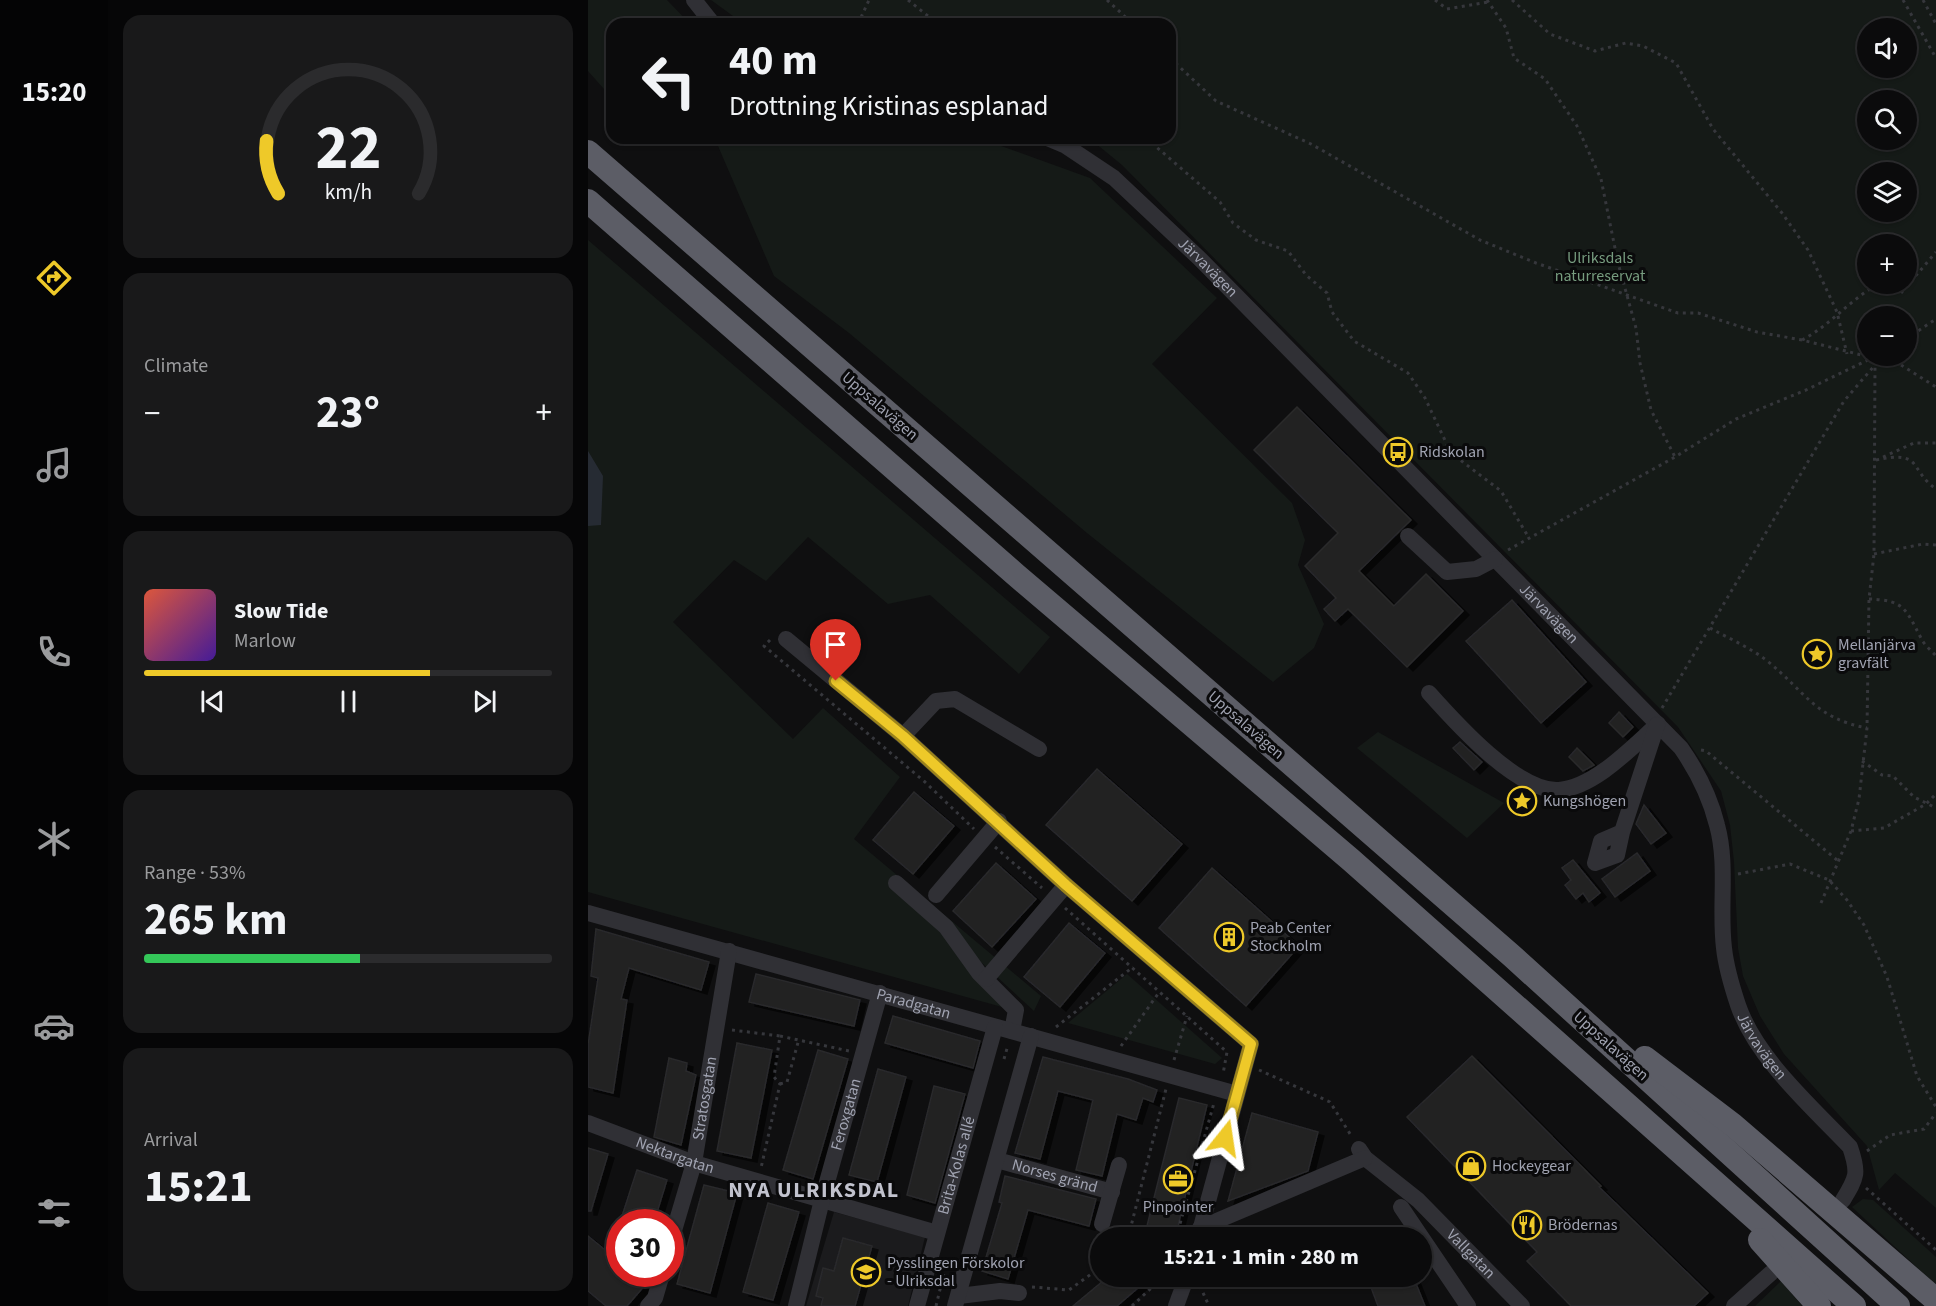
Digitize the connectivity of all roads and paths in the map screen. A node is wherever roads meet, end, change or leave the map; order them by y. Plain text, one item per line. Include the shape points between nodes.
1 (694, 0) edge
2 (869, 0) edge
3 (908, 0) edge
4 (1107, 0) edge
5 (1435, 0) edge
6 (1512, 0) edge
7 (1903, 0) edge
8 (1923, 0) edge
9 (1488, 1) edge
10 (708, 18) edge
11 (861, 18) edge
12 (930, 18) edge
13 (1126, 18) edge
14 (1936, 24) edge
15 (1936, 58) edge
16 (1176, 64) edge
17 (1061, 144) edge
18 (1153, 144) edge
19 (588, 152) edge
20 (588, 201) edge
21 (1936, 252) edge
22 (1917, 273) edge
23 (1626, 294) junction
24 (1864, 294) edge
25 (1837, 312) junction
26 (1936, 319) edge
27 (1917, 332) edge
28 (1802, 340) junction
29 (1847, 354) junction
30 (1857, 355) edge
31 (1857, 364) edge
32 (1874, 366) edge
33 (1875, 366) edge
34 (1903, 366) edge
35 (1936, 387) edge
36 (1936, 443) edge
37 (1675, 457) junction
38 (1876, 460) junction
39 (1936, 489) edge
40 (1408, 536) dead end
41 (1529, 538) junction
42 (1936, 545) edge
43 (1874, 554) junction
44 (1498, 556) junction
45 (1869, 599) junction
46 (1709, 627) junction
47 (786, 639) dead end
48 (1936, 656) edge
49 (1429, 693) dead end
50 (1658, 719) junction
51 (1867, 728) junction
52 (903, 736) junction
53 (1040, 749) dead end
54 (1698, 750) dead end
55 (1862, 761) junction
56 (1936, 794) edge
57 (1926, 804) junction
58 (1936, 808) edge
59 (999, 821) junction
60 (1851, 831) junction
61 (1622, 832) dead end
62 (1837, 860) junction
63 (1722, 880) junction
64 (1829, 880) junction
65 (896, 883) dead end
66 (1066, 885) junction
67 (936, 895) dead end
68 (1821, 903) dead end
69 (588, 914) edge
70 (729, 951) junction
71 (1512, 956) junction
72 (1133, 967) dead end
73 (986, 979) junction
74 (1160, 991) dead end
75 (880, 993) junction
76 (1187, 1016) dead end
77 (995, 1027) junction
78 (1056, 1027) dead end
79 (717, 1029) junction
80 (1012, 1031) junction
81 (780, 1035) junction
82 (1031, 1036) junction
83 (799, 1038) junction
84 (1121, 1046) dead end
85 (863, 1055) junction
86 (1226, 1060) dead end
87 (1245, 1065) junction
88 (1172, 1067) junction
89 (780, 1084) junction
90 (1237, 1094) junction
91 (1936, 1107) edge
92 (1936, 1113) edge
93 (588, 1123) edge
94 (1362, 1154) junction
95 (1853, 1157) junction
96 (996, 1160) junction
97 (1688, 1161) junction
98 (694, 1163) junction
99 (1119, 1165) dead end
100 (1856, 1178) junction
101 (759, 1181) junction
102 (1112, 1192) junction
103 (822, 1200) junction
104 (1843, 1200) dead end
105 (1401, 1207) dead end
106 (680, 1209) edge
107 (1102, 1224) dead end
108 (1132, 1227) edge
109 (1201, 1227) edge
110 (1211, 1227) edge
111 (937, 1233) junction
112 (1936, 1250) edge
113 (1771, 1273) dead end
114 (1090, 1275) edge
115 (658, 1287) edge
116 (1152, 1287) edge
117 (1183, 1287) edge
118 (1021, 1290) joint
119 (1936, 1300) edge
120 (957, 1301) edge
121 (648, 1306) edge
122 (796, 1306) edge
123 (917, 1306) edge
124 (1132, 1306) edge
125 (1176, 1306) edge
126 (1468, 1306) edge
127 (1522, 1306) edge
128 (1734, 1306) edge
129 (1819, 1306) edge
130 (1854, 1306) edge
131 (1898, 1306) edge

1 - 10 street
2 - 11 path
3 - 12 path
4 - 13 path
5 - 9 path via 1447,9
6 - 25 path via 1550,34 1595,51 1626,44 1643,46 1676,63 1713,129 1808,250
7 - 15 path
8 - 14 path
9 - 23 path via 1506,28 1514,58 1545,79 1577,126 1601,179
16 - 23 path via 1216,101 1311,144 1480,240 1536,264
17 - 44 street, Järvavägen via 1114,178 1184,244
18 - 41 path via 1220,202 1233,223 1256,240 1288,251 1306,275 1327,293 1332,312 1354,341 1408,373 1425,398 1451,453 1501,491
19 - 71 highway, Uppsalavägen
20 - 97 highway, Uppsalavägen via 1351,860
21 - 22 path
23 - 28 path via 1678,313 1698,313 1757,332
23 - 37 path via 1651,410
24 - 25 path
25 - 28 path via 1822,329
25 - 29 path
26 - 27 path
28 - 29 path
29 - 30 path
31 - 37 path via 1736,419
32 - 46 path via 1844,401
33 - 38 path
34 - 35 path
36 - 38 path via 1914,442
37 - 41 path
38 - 39 path via 1894,456 1909,459
38 - 43 path
40 - 44 street via 1447,572 1476,569
41 - 44 path
42 - 43 path
43 - 45 path
44 - 50 street, Järvavägen
45 - 48 path via 1898,603
45 - 51 path
46 - 50 path
46 - 51 path via 1764,659 1811,704 1845,724
47 - 52 street
49 - 50 street via 1461,730 1501,763 1546,789 1561,790 1590,779 1617,761
50 - 61 street
50 - 63 street, Järvavägen via 1695,769 1708,797 1718,827
51 - 55 path
52 - 53 street via 936,702 955,699
52 - 59 street
54 - 62 path via 1706,751
55 - 57 path via 1882,776 1893,776
55 - 60 path
56 - 57 path
57 - 58 path
57 - 60 path via 1884,828
59 - 66 street
59 - 67 street
60 - 62 path
62 - 64 path
63 - 64 path via 1745,871 1790,864
63 - 95 street, Järvavägen via 1724,948 1739,1007 1754,1038 1774,1065 1850,1148
64 - 68 path
64 - 91 path via 1864,925 1887,977 1917,1077
65 - 73 street via 946,927
66 - 73 street
66 - 87 street via 1251,1044
69 - 70 street, Paradgatan
70 - 75 street, Paradgatan
70 - 79 street, Stratosgatan
71 - 119 highway via 1733,1125
71 - 131 highway, Uppsalavägen
72 - 78 path
73 - 80 street via 1016,1010
74 - 84 path
75 - 77 street, Paradgatan
75 - 85 street, Feroxgatan
76 - 88 path
77 - 80 street, Paradgatan
77 - 111 street, Brita-Kolas allé
79 - 81 path
79 - 98 street, Stratosgatan
80 - 82 street, Paradgatan
81 - 83 path
81 - 89 path via 774,1077
82 - 88 street, Paradgatan
82 - 96 street
83 - 85 path
83 - 89 path via 787,1082
85 - 103 street, Feroxgatan
86 - 87 path
87 - 90 street
87 - 94 path via 1330,1102
88 - 90 street, Paradgatan
88 - 108 path
89 - 101 path
90 - 109 street
92 - 95 path via 1924,1129 1890,1135
93 - 98 street, Nektargatan
94 - 110 street
94 - 127 street, Vallgatan via 1418,1200
95 - 100 street, Järvavägen
96 - 102 street, Norses gränd
96 - 120 street
97 - 129 highway
97 - 130 highway, Uppsalavägen
98 - 101 street, Nektargatan
98 - 106 street, Stratosgatan
99 - 102 street, Norses gränd
100 - 104 street
100 - 112 path
101 - 103 street, Nektargatan
102 - 107 street, Norses gränd
103 - 111 street, Nektargatan
103 - 122 street, Feroxgatan
105 - 126 street
111 - 123 street, Brita-Kolas allé
113 - 128 street
114 - 118 path via 1069,1290
115 - 121 street
116 - 124 path
117 - 125 street
118 - 120 street

